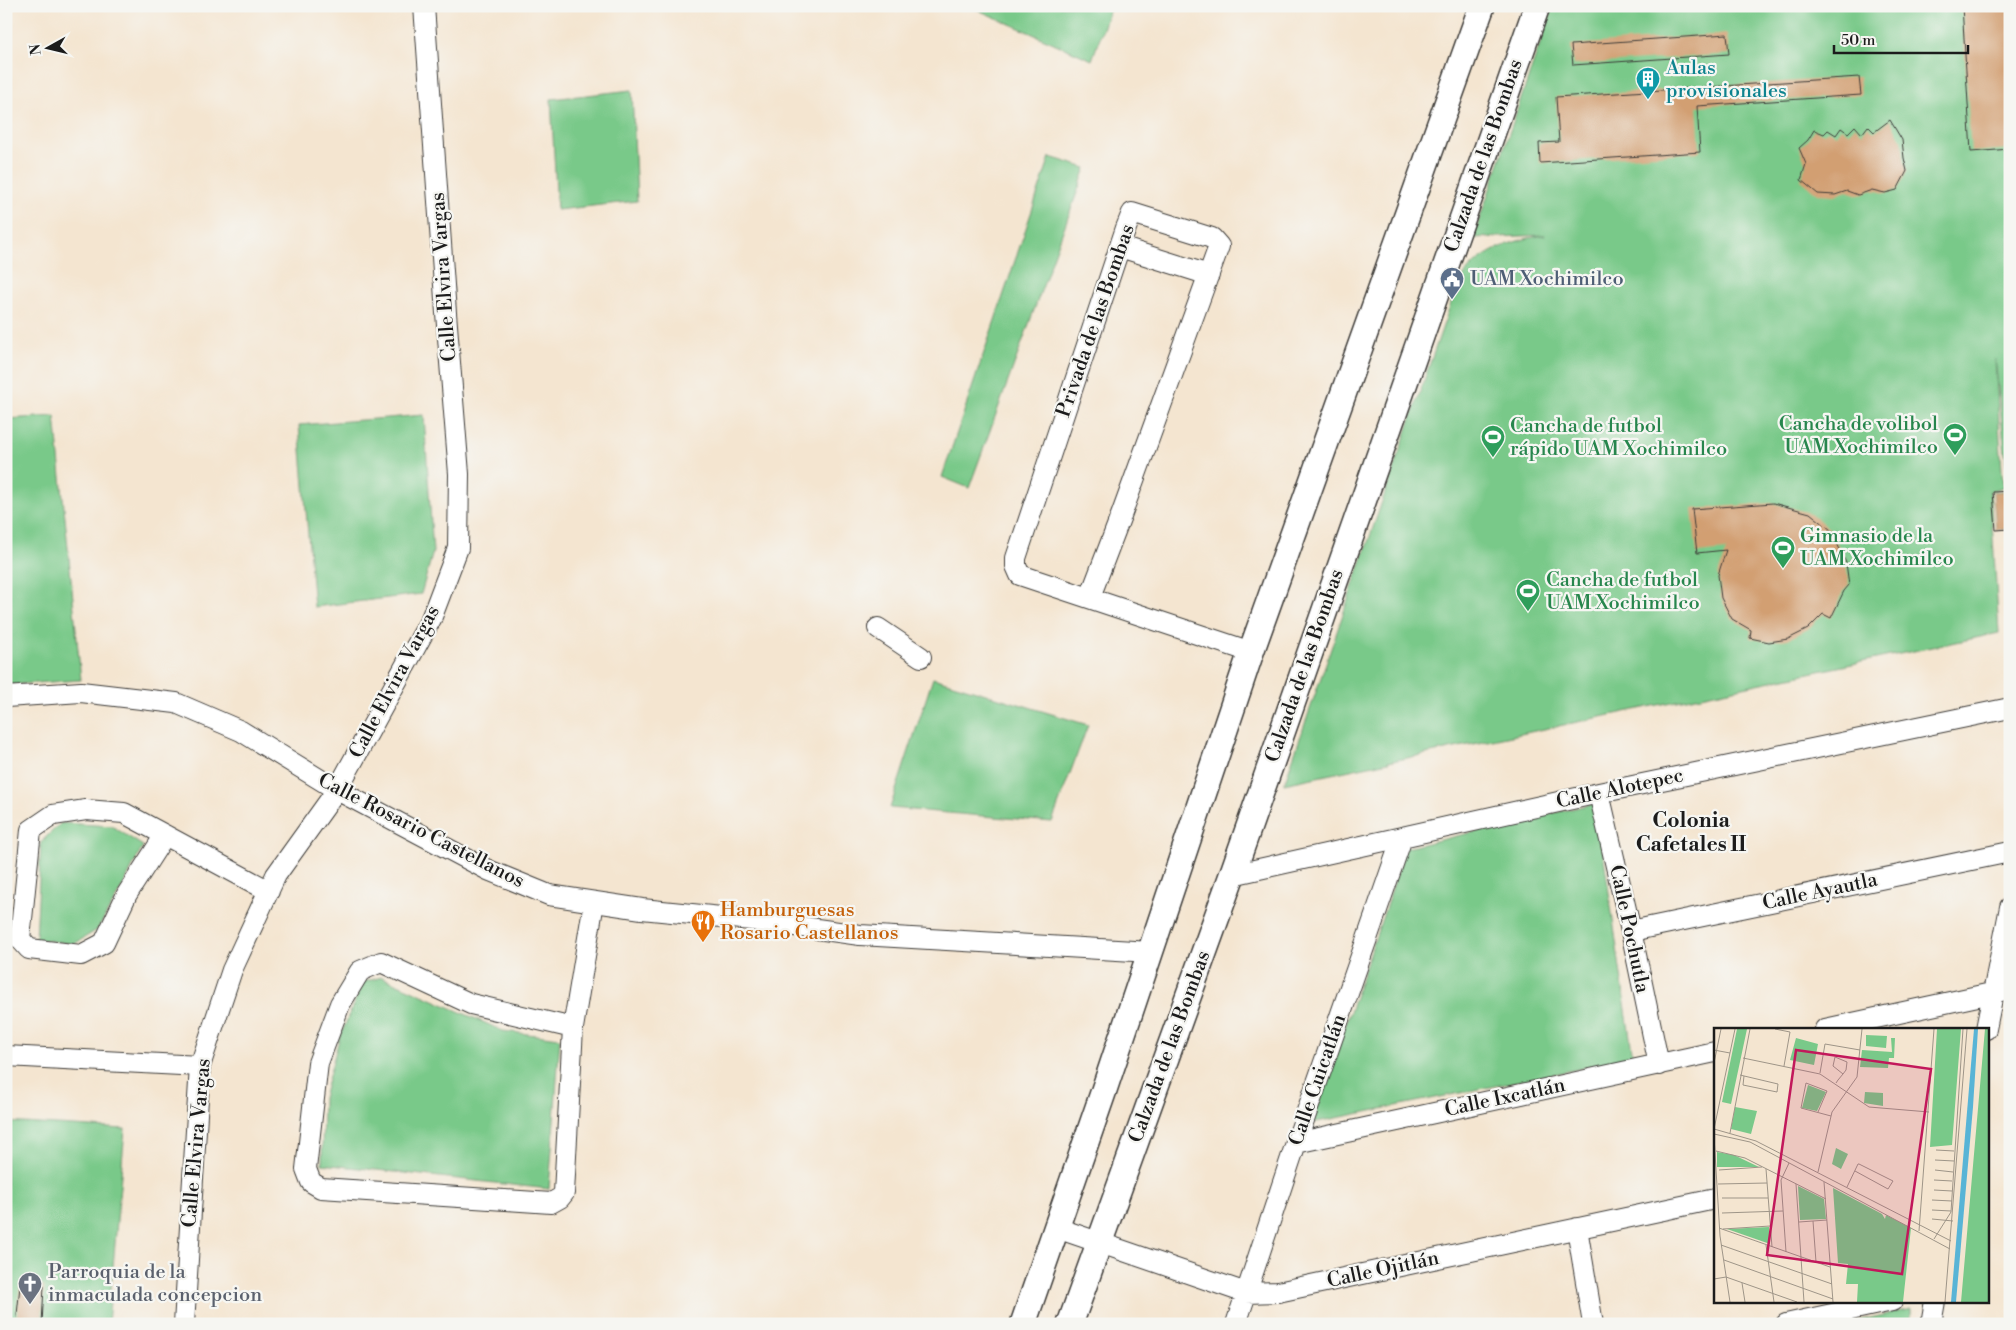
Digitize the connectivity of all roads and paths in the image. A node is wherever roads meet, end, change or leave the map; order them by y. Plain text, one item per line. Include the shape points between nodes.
1 (424, 6) edge
2 (1482, 6) edge
3 (1537, 6) edge
4 (1120, 247) junction
5 (1209, 275) junction
6 (1090, 597) junction
7 (878, 628) dead end
8 (1251, 652) junction
9 (921, 657) dead end
10 (6, 697) edge
11 (2010, 708) edge
12 (337, 790) junction
13 (1599, 793) junction
14 (165, 835) junction
15 (1402, 838) junction
16 (2010, 852) edge
17 (1232, 875) junction
18 (269, 891) junction
19 (594, 902) junction
20 (2010, 907) edge
21 (1631, 932) junction
22 (1151, 952) junction
23 (2001, 991) edge
24 (572, 1028) junction
25 (1830, 1028) edge
26 (1986, 1028) edge
27 (1714, 1052) edge
28 (6, 1056) edge
29 (1658, 1065) junction
30 (200, 1066) junction
31 (1296, 1143) junction
32 (1714, 1199) edge
33 (1057, 1228) junction
34 (1577, 1228) junction
35 (1099, 1244) junction
36 (1246, 1294) junction
37 (1887, 1302) edge
38 (1935, 1302) edge
39 (184, 1324) edge
40 (1023, 1324) edge
41 (1070, 1324) edge
42 (1236, 1324) edge
43 (1593, 1324) edge
44 (1786, 1324) edge
45 (1930, 1324) edge

1 - 12 street, Calle Elvira Vargas via 460,474 458,548 431,619
2 - 8 main road
3 - 17 main road, Calzada de las Bombas
4 - 5 street
4 - 5 street, Privada de las Bombas via 1132,213 1140,214 1212,238 1219,246
4 - 6 street, Privada de las Bombas via 1016,558 1020,574
5 - 6 street, Privada de las Bombas
6 - 8 street, Privada de las Bombas
7 - 9 street
8 - 22 main road
10 - 12 street, Calle Rosario Castellanos via 81,692 176,703 241,731
11 - 13 street, Calle Alotepec
12 - 18 street, Calle Elvira Vargas via 276,875
12 - 19 street, Calle Rosario Castellanos via 488,870 549,895
13 - 15 street, Calle Alotepec
13 - 21 street, Calle Pochutla
14 - 14 street via 127,894 104,943 81,955 28,949 20,939 31,830 54,815 86,810 124,813
14 - 18 street
15 - 17 street, Calle Alotepec
15 - 31 street, Calle Cuicatlán
16 - 21 street, Calle Ayautla
17 - 35 main road, Calzada de las Bombas
18 - 30 street, Calle Elvira Vargas via 232,970
19 - 22 street, Calle Rosario Castellanos via 860,935
19 - 24 street
20 - 23 street
21 - 29 street, Calle Pochutla
22 - 33 main road
23 - 25 street
23 - 26 street
24 - 24 street via 471,1004 381,962 360,970 340,1004 318,1063 306,1169 311,1182 321,1188 340,1190 551,1203 560,1198 564,1193
27 - 29 street, Calle Ixcatlán
28 - 30 street
29 - 31 street, Calle Ixcatlán
30 - 39 street, Calle Elvira Vargas
31 - 36 street, Calle Cuicatlán
32 - 34 street, Calle Ojitlán
33 - 35 street, Calle Ojitlán
33 - 40 main road
34 - 36 street, Calle Ojitlán via 1278,1292
34 - 43 street
35 - 36 street, Calle Ojitlán
35 - 41 main road, Calzada de las Bombas
36 - 42 street, Calle Cuicatlán
37 - 44 street
38 - 45 street

